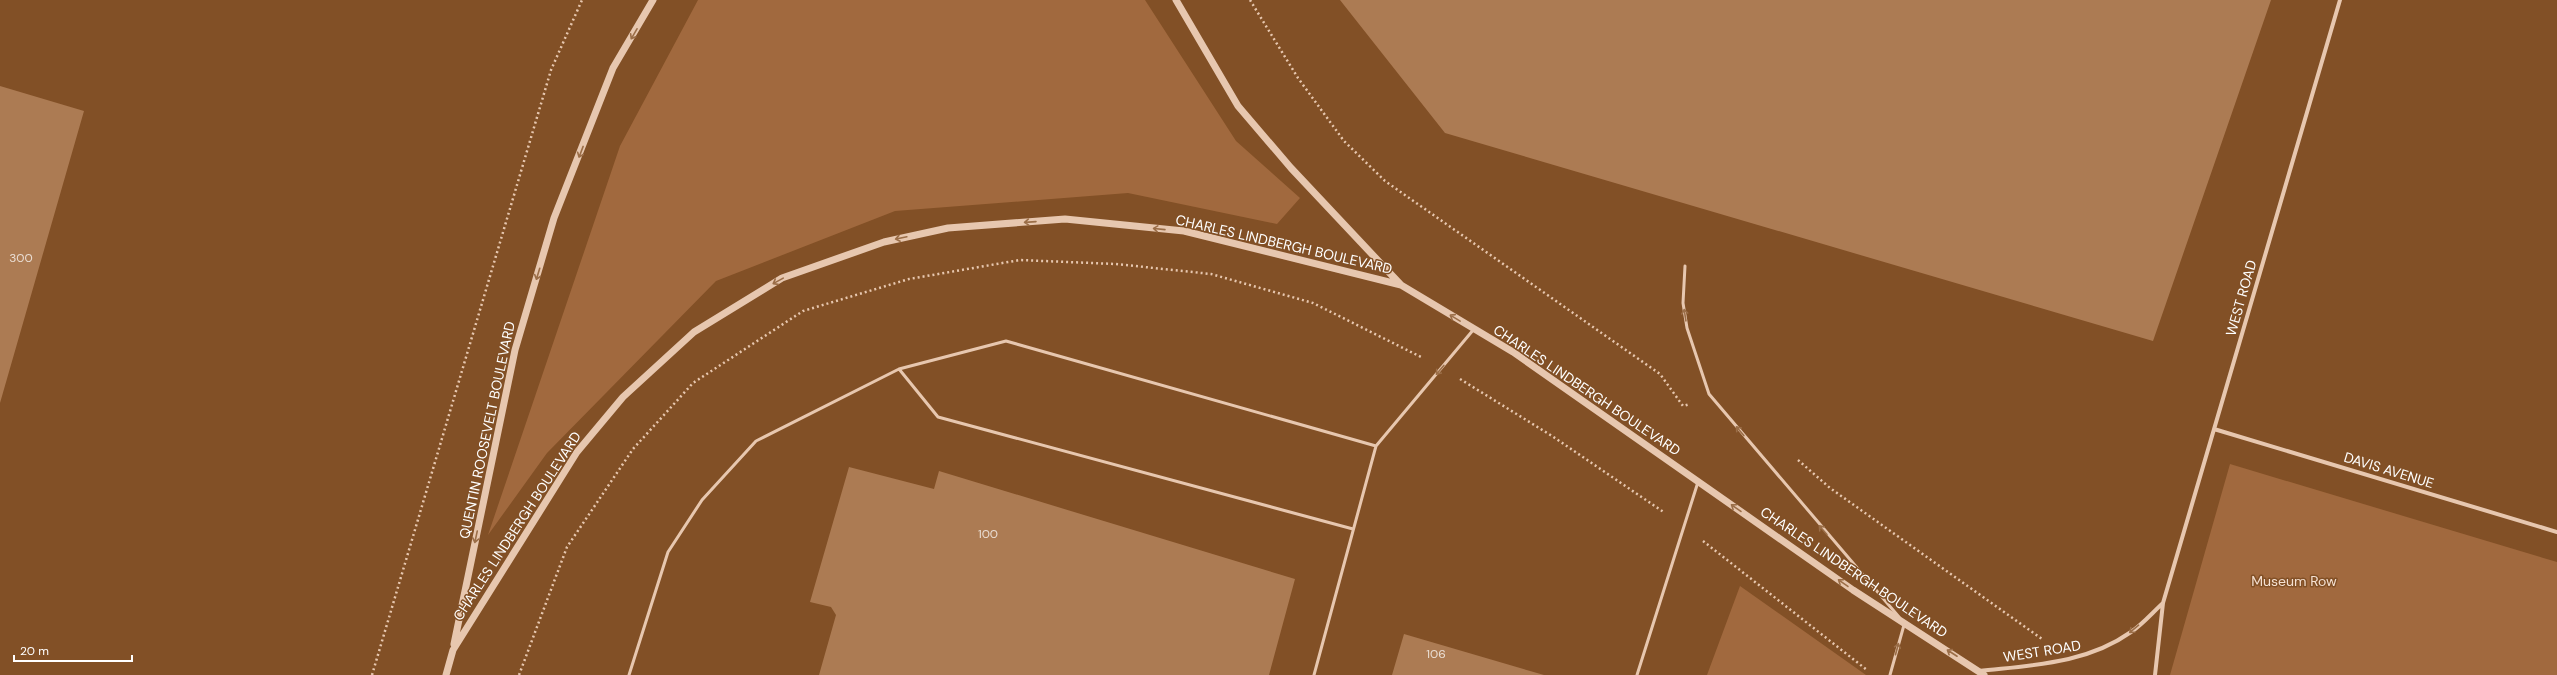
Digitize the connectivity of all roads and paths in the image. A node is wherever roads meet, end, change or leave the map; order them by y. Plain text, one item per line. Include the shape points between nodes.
1 (582, 0) edge
2 (654, 0) edge
3 (1176, 0) edge
4 (1250, 0) edge
5 (2340, 0) edge
6 (1685, 266) dead end
7 (1401, 285) junction
8 (1474, 330) junction
9 (1442, 368) junction
10 (899, 369) junction
11 (1709, 394) junction
12 (2214, 429) junction
13 (1376, 446) junction
14 (1797, 460) dead end
15 (1698, 482) junction
16 (1685, 527) junction
17 (1353, 529) junction
18 (2557, 532) edge
19 (2163, 603) junction
20 (1904, 623) junction
21 (453, 650) junction
22 (2069, 660) junction
23 (1982, 673) edge
24 (372, 675) edge
25 (446, 675) edge
26 (519, 675) edge
27 (629, 675) edge
28 (1314, 675) edge
29 (1637, 675) edge
30 (1872, 675) edge
31 (1890, 675) edge
32 (2155, 675) edge

1 - 24 path via 551,70
2 -> 21 street, QUENTIN ROOSEVELT BOULEVARD via 613,68 554,218 515,350
3 - 7 street via 1238,106 1291,168
4 - 11 path via 1298,78 1344,141 1385,180 1660,374 1683,406 1697,403
5 - 12 street, WEST ROAD
11 -> 6 lane via 1686,328 1683,303
8 -> 7 street, CHARLES LINDBERGH BOULEVARD
7 -> 21 street, CHARLES LINDBERGH BOULEVARD via 1184,231 1065,219 948,228 884,242 782,278 694,332 623,397 577,452
8 - 9 lane
8 - 15 street, CHARLES LINDBERGH BOULEVARD via 1513,352
9 -> 13 lane
9 - 16 path via 1552,436
9 - 26 path via 1313,303 1211,274 1116,264 1020,260 909,279 803,311 693,383 633,449 567,547
10 - 13 lane via 1006,341
10 - 17 lane via 938,417
10 - 27 lane via 756,440 702,500 668,552
20 -> 11 lane
12 - 18 street, DAVIS AVENUE
12 - 19 street, WEST ROAD
13 - 17 lane
14 - 22 path via 1830,488
15 - 16 lane
20 -> 15 street, CHARLES LINDBERGH BOULEVARD
16 - 29 lane
16 - 30 path via 1854,658
17 - 28 lane
19 -> 22 street, WEST ROAD via 2132,632 2092,654
19 - 32 street, WEST ROAD
23 -> 20 street, CHARLES LINDBERGH BOULEVARD
31 -> 20 lane
21 - 25 street, CHARLES LINDBERGH BOULEVARD
22 - 23 street, WEST ROAD

